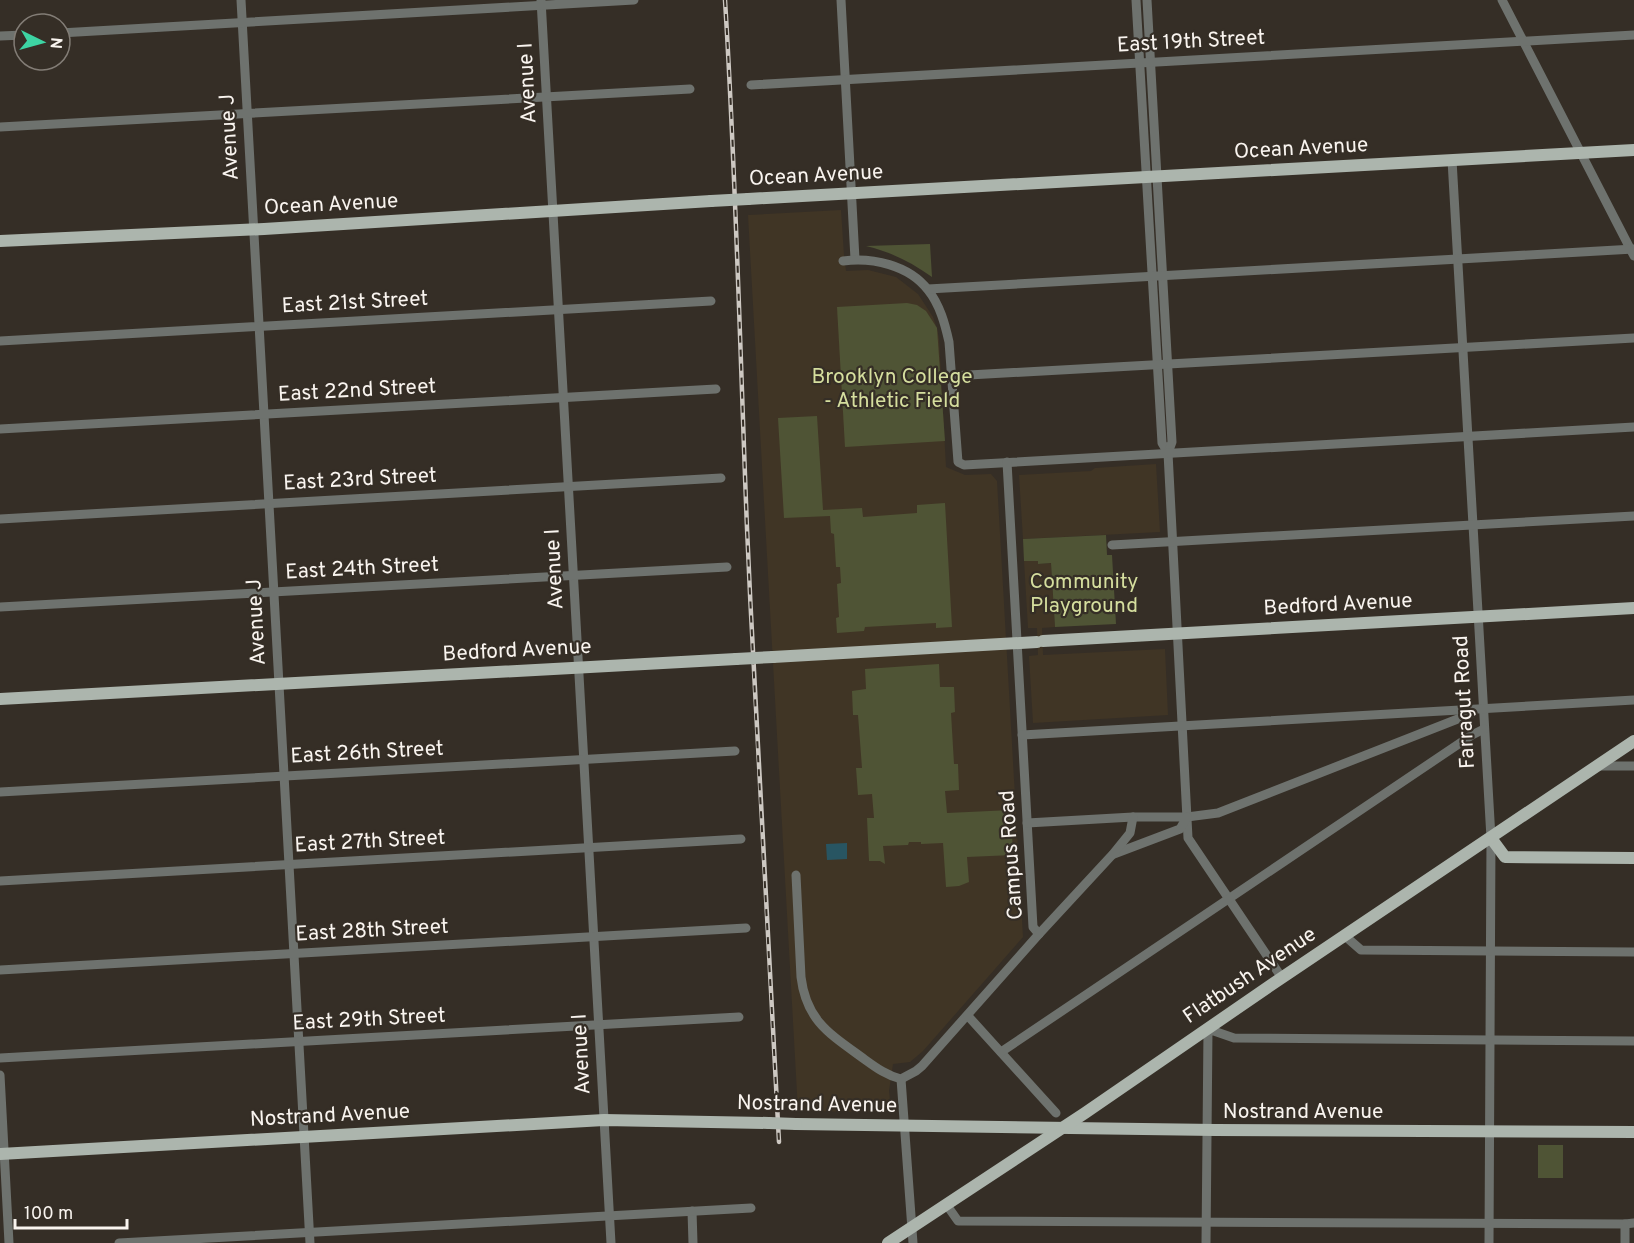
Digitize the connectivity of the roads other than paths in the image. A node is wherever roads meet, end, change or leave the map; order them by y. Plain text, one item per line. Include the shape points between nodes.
1 (241, 0) edge
2 (634, 0) edge
3 (841, 0) edge
4 (1136, 0) edge
5 (1147, 0) edge
6 (1502, 0) edge
7 (541, 3) edge
8 (242, 22) junction
9 (72, 32) edge
10 (1634, 34) edge
11 (1523, 41) junction
12 (1150, 62) junction
13 (1140, 63) junction
14 (845, 80) junction
15 (751, 85) dead end
16 (690, 88) dead end
17 (546, 96) junction
18 (247, 113) junction
19 (0, 126) edge
20 (1634, 150) edge
21 (1581, 153) junction
22 (1452, 160) junction
23 (1151, 176) junction
24 (851, 193) junction
25 (553, 211) junction
26 (253, 229) junction
27 (0, 241) edge
28 (1633, 251) edge
29 (855, 259) junction
30 (1458, 259) junction
31 (843, 261) dead end
32 (1163, 276) junction
33 (1151, 277) junction
34 (928, 289) junction
35 (711, 301) dead end
36 (558, 310) junction
37 (259, 326) junction
38 (1634, 338) edge
39 (0, 341) edge
40 (1463, 348) junction
41 (1168, 364) junction
42 (1157, 365) junction
43 (951, 376) junction
44 (716, 389) dead end
45 (563, 398) junction
46 (264, 414) junction
47 (1634, 427) edge
48 (0, 429) edge
49 (1468, 436) junction
50 (1168, 453) junction
51 (1007, 462) junction
52 (722, 478) dead end
53 (568, 486) junction
54 (269, 503) junction
55 (1634, 516) edge
56 (0, 519) edge
57 (1473, 525) junction
58 (1173, 542) junction
59 (1112, 545) dead end
60 (727, 567) dead end
61 (573, 575) junction
62 (274, 592) junction
63 (0, 607) edge
64 (1634, 608) edge
65 (1478, 617) junction
66 (1177, 634) junction
67 (1017, 643) junction
68 (579, 667) junction
69 (279, 684) junction
70 (0, 699) edge
71 (1634, 700) edge
72 (1483, 709) junction
73 (1182, 726) junction
74 (1484, 729) junction
75 (1022, 735) junction
76 (1634, 741) edge
77 (735, 751) dead end
78 (584, 759) junction
79 (1598, 766) junction
80 (1634, 766) edge
81 (284, 775) junction
82 (0, 792) edge
83 (1187, 816) junction
84 (1133, 817) junction
85 (1027, 824) junction
86 (1491, 838) junction
87 (741, 839) dead end
88 (589, 848) junction
89 (1113, 854) junction
90 (1634, 858) edge
91 (289, 865) junction
92 (796, 875) dead end
93 (0, 881) edge
94 (1229, 899) junction
95 (746, 928) dead end
96 (1039, 934) junction
97 (594, 936) junction
98 (1345, 936) junction
99 (1491, 951) junction
100 (1634, 952) edge
101 (294, 953) junction
102 (0, 970) edge
103 (1282, 978) junction
104 (968, 1016) junction
105 (739, 1017) dead end
106 (598, 1025) junction
107 (1208, 1029) junction
108 (1490, 1040) junction
109 (299, 1041) junction
110 (1634, 1041) edge
111 (1001, 1052) junction
112 (0, 1058) edge
113 (0, 1076) edge
114 (901, 1079) junction
115 (1056, 1113) dead end
116 (604, 1120) junction
117 (904, 1126) junction
118 (1061, 1129) junction
119 (1207, 1130) junction
120 (1489, 1132) junction
121 (1634, 1132) edge
122 (304, 1137) junction
123 (2, 1154) edge
124 (946, 1204) junction
125 (751, 1208) dead end
126 (692, 1211) junction
127 (609, 1216) junction
128 (1206, 1222) junction
129 (1489, 1224) junction
130 (1630, 1224) edge
131 (911, 1227) junction
132 (309, 1232) junction
133 (9, 1243) edge
134 (119, 1243) edge
135 (310, 1243) edge
136 (611, 1243) edge
137 (693, 1243) edge
138 (888, 1243) edge
139 (913, 1243) edge
140 (1206, 1243) edge
141 (1488, 1243) edge
142 (1625, 1243) edge

1 - 8 street, Avenue J
2 - 7 street
3 - 14 street
4 - 13 street
5 - 12 street
6 - 11 street
7 - 8 street
7 - 17 street, Avenue I
8 - 9 street
8 - 18 street, Avenue J
10 - 11 street, East 19th Street
11 - 12 street, East 19th Street
11 - 21 street
12 - 13 street, East 19th Street
12 - 23 street
13 - 14 street, East 19th Street
13 - 23 street
14 - 15 street, East 19th Street
14 - 24 street
16 - 17 street
17 - 18 street
17 - 25 street, Avenue I
18 - 19 street
18 - 26 street, Avenue J
20 - 21 main road, Ocean Avenue
21 - 22 main road, Ocean Avenue
21 - 28 street
22 - 23 main road, Ocean Avenue
22 - 30 street, Farragut Road
23 - 24 main road, Ocean Avenue
23 - 32 street
23 - 33 street
24 - 25 main road, Ocean Avenue, bridge
24 - 29 street
25 - 26 main road, Ocean Avenue
25 - 36 street, Avenue I
26 - 27 main road, Ocean Avenue
26 - 37 street, Avenue J
28 - 30 street
29 - 31 street
29 - 34 street via 894,267
30 - 32 street
30 - 40 street, Farragut Road
32 - 33 street
32 - 41 street
33 - 34 street
33 - 42 street
34 - 43 street via 946,328
35 - 36 street, East 21st Street
36 - 37 street, East 21st Street
36 - 45 street, Avenue I
37 - 39 street, East 21st Street
37 - 46 street, Avenue J
38 - 40 street
40 - 41 street
40 - 49 street, Farragut Road
41 - 42 street
41 - 50 street via 1172,442
42 - 43 street
42 - 50 street via 1162,443
43 - 51 street via 958,462
44 - 45 street, East 22nd Street
45 - 46 street, East 22nd Street
45 - 53 street, Avenue I
46 - 48 street, East 22nd Street
46 - 54 street, Avenue J
47 - 49 street
49 - 50 street
49 - 57 street, Farragut Road
50 - 51 street
50 - 58 street
51 - 67 street, Campus Road
52 - 53 street, East 23rd Street
53 - 54 street, East 23rd Street
53 - 61 street, Avenue I
54 - 56 street, East 23rd Street
54 - 62 street, Avenue J
55 - 57 street
57 - 58 street
57 - 65 street, Farragut Road
58 - 59 street
58 - 66 street
60 - 61 street, East 24th Street
61 - 62 street, East 24th Street
61 - 68 street, Avenue I
62 - 63 street, East 24th Street
62 - 69 street, Avenue J
64 - 65 main road, Bedford Avenue
65 - 66 main road, Bedford Avenue
65 - 72 street, Farragut Road
66 - 67 main road, Bedford Avenue
66 - 73 street
67 - 68 main road, Bedford Avenue, bridge
67 - 75 street, Campus Road
68 - 69 main road, Bedford Avenue
68 - 78 street, Avenue I
69 - 70 main road, Bedford Avenue
69 - 81 street, Avenue J
71 - 72 street
72 - 73 street
72 - 74 street, Farragut Road
72 - 83 street via 1218,813
73 - 75 street
73 - 83 street
74 - 86 street, Farragut Road
74 - 94 street
75 - 85 street, Campus Road
76 - 79 main road, Flatbush Avenue
77 - 78 street, East 26th Street
78 - 81 street, East 26th Street
78 - 88 street, Avenue I
79 - 80 street
79 - 86 main road, Flatbush Avenue
81 - 82 street, East 26th Street
81 - 91 street, Avenue J
83 - 84 street
83 - 89 street via 1180,829
83 - 94 street via 1188,838
84 - 85 street
84 - 89 street via 1130,834
85 - 96 street, Campus Road via 1033,927
86 - 90 main road via 1506,857
86 - 98 main road, Flatbush Avenue
86 - 99 street, Farragut Road
87 - 88 street, East 27th Street
88 - 91 street, East 27th Street
88 - 97 street, Avenue I
89 - 96 street
91 - 93 street, East 27th Street
91 - 101 street, Avenue J
92 - 114 street via 805,999 824,1029 877,1068
94 - 103 street
94 - 111 street
95 - 97 street, East 28th Street
96 - 104 street, Campus Road
97 - 101 street, East 28th Street
97 - 106 street, Avenue I
98 - 99 street via 1361,950
98 - 103 main road, Flatbush Avenue
99 - 100 street
99 - 108 street, Farragut Road
101 - 102 street, East 28th Street
101 - 109 street, Avenue J
103 - 107 main road, Flatbush Avenue
104 - 111 street
104 - 114 street, Campus Road via 922,1066
105 - 106 street, East 29th Street
106 - 109 street, East 29th Street
106 - 116 street, Avenue I
107 - 108 street via 1234,1038
107 - 118 main road, Flatbush Avenue
107 - 119 street
108 - 110 street
108 - 120 street, Farragut Road
109 - 112 street, East 29th Street
109 - 122 street, Avenue J
111 - 115 street
113 - 123 street
114 - 117 street
116 - 117 main road, Nostrand Avenue, bridge
116 - 122 main road, Nostrand Avenue
116 - 127 street, Avenue I
117 - 118 main road, Nostrand Avenue
117 - 131 street
118 - 119 main road, Nostrand Avenue
118 - 124 main road, Flatbush Avenue
119 - 120 main road, Nostrand Avenue
119 - 128 street
120 - 121 main road, Nostrand Avenue
120 - 129 street, Farragut Road
122 - 123 main road, Nostrand Avenue
122 - 132 street, Avenue J
123 - 133 street
124 - 128 street via 958,1221
124 - 131 main road, Flatbush Avenue
125 - 126 street
126 - 127 street
126 - 137 street
127 - 132 street
127 - 136 street, Avenue I
128 - 129 street
128 - 140 street
129 - 130 street
129 - 141 street, Farragut Road
130 - 142 street
131 - 138 main road, Flatbush Avenue
131 - 139 street
132 - 134 street
132 - 135 street, Avenue J

